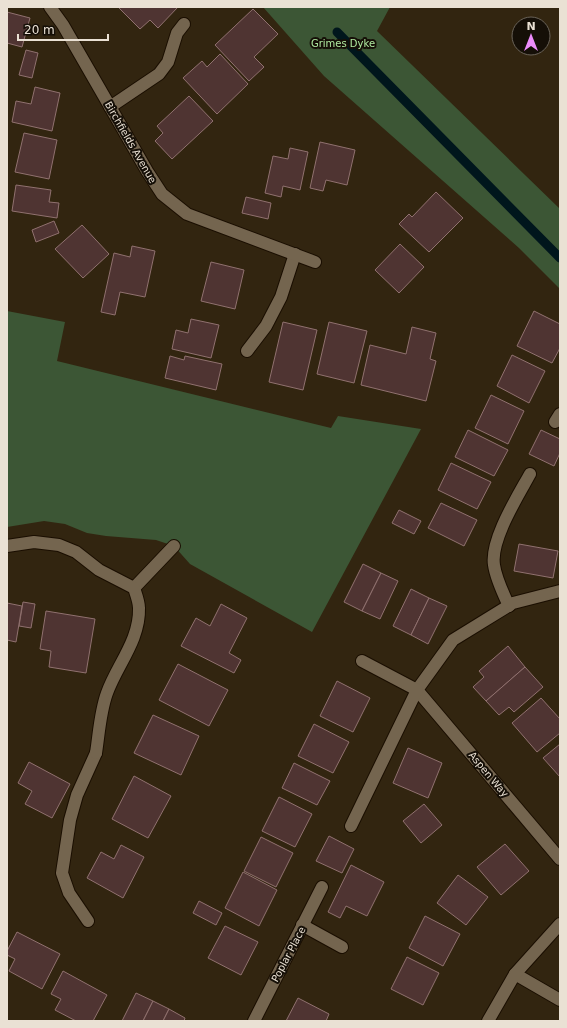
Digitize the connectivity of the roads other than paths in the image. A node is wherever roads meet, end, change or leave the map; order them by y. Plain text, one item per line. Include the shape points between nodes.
1 (50, 7) edge
2 (184, 24) dead end
3 (110, 107) junction
4 (295, 254) junction
5 (315, 262) dead end
6 (247, 351) dead end
7 (530, 474) dead end
8 (7, 546) edge
9 (174, 546) dead end
10 (134, 588) junction
11 (560, 591) edge
12 (509, 606) junction
13 (362, 661) dead end
14 (417, 690) junction
15 (350, 826) dead end
16 (560, 859) edge
17 (322, 887) dead end
18 (88, 921) dead end
19 (560, 924) edge
20 (302, 925) junction
21 (342, 947) dead end
22 (515, 974) junction
23 (560, 1000) edge
24 (254, 1021) edge
25 (488, 1021) edge

1 - 3 street, Birchfields Avenue
2 - 3 street via 177,33 168,62 159,74
3 - 4 street, Birchfields Avenue via 147,171 168,199 187,214
4 - 5 street, Birchfields Avenue
4 - 6 street via 281,296 266,326
7 - 12 street via 497,538 493,563 496,578
8 - 10 street via 34,542 59,545 76,552 104,574
9 - 10 street
10 - 18 street via 139,608 136,629 129,650 106,694 96,753 77,795 70,820 62,873 69,893
11 - 12 street
12 - 14 street via 453,640
13 - 14 street, Aspen Way
14 - 15 street
14 - 16 street, Aspen Way
17 - 20 street, Poplar Place
19 - 22 street
20 - 21 street
20 - 24 street, Poplar Place
22 - 23 street
22 - 25 street

